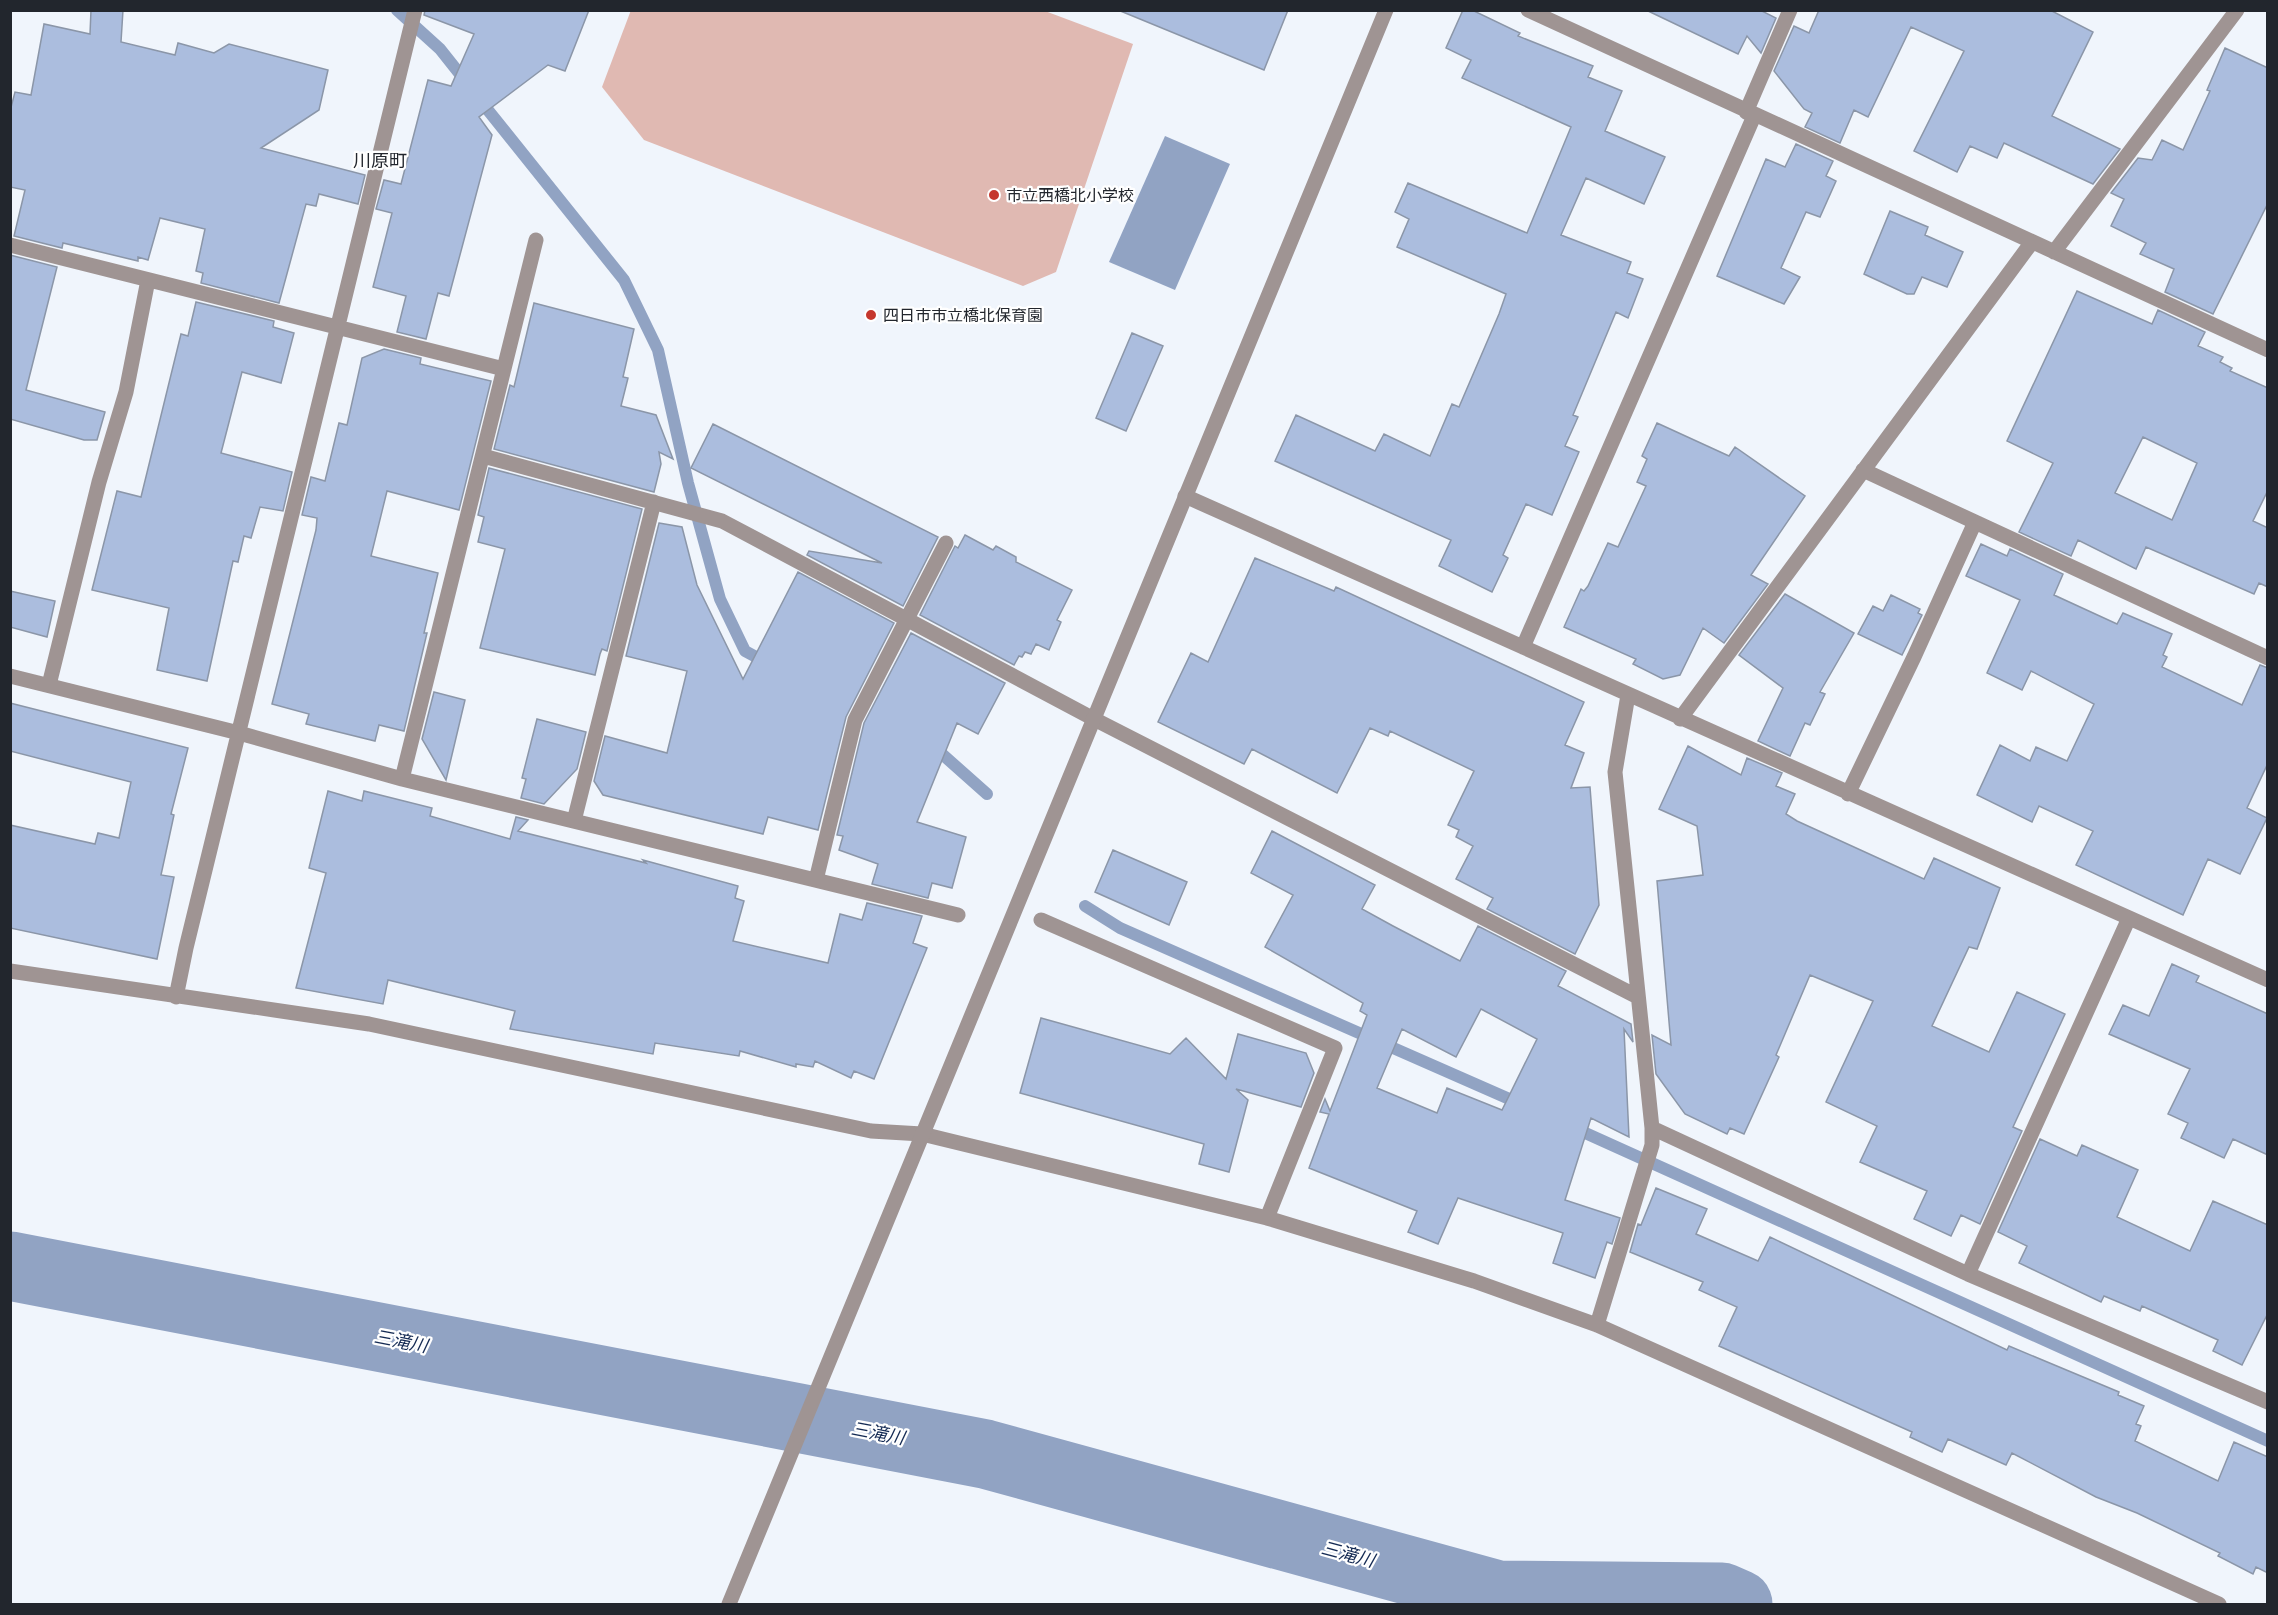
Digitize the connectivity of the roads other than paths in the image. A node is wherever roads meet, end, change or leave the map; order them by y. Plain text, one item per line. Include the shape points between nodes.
1 (415, 10) edge
2 (1386, 10) edge
3 (1528, 10) edge
4 (1790, 10) edge
5 (2237, 10) edge
6 (1750, 114) junction
7 (536, 240) dead end
8 (2032, 242) junction
9 (10, 245) edge
10 (2054, 252) junction
11 (148, 280) junction
12 (336, 326) junction
13 (2268, 350) edge
14 (504, 369) junction
15 (483, 456) junction
16 (1863, 470) junction
17 (1185, 496) junction
18 (654, 502) junction
19 (1975, 522) junction
20 (946, 543) dead end
21 (906, 620) junction
22 (1523, 647) junction
23 (2268, 658) edge
24 (10, 676) edge
25 (49, 685) junction
26 (1628, 695) junction
27 (1092, 718) junction
28 (1680, 719) junction
29 (239, 733) junction
30 (402, 779) junction
31 (1848, 794) junction
32 (574, 821) junction
33 (816, 880) junction
34 (958, 915) dead end
35 (2129, 918) junction
36 (1041, 920) dead end
37 (10, 971) edge
38 (2268, 980) edge
39 (176, 997) junction
40 (1638, 997) junction
41 (1652, 1128) junction
42 (922, 1134) junction
43 (1267, 1218) junction
44 (1968, 1274) junction
45 (1597, 1325) junction
46 (2268, 1402) edge
47 (729, 1605) edge
48 (2219, 1605) edge

1 - 12 street
2 - 17 street
3 - 6 street
4 - 6 street
5 - 10 street
6 - 8 street
6 - 22 street
7 - 14 street
8 - 10 street
8 - 16 street
9 - 11 street
10 - 13 street
11 - 12 street
11 - 25 street via 126,392 99,482
12 - 14 street
12 - 29 street
14 - 15 street
15 - 18 street
15 - 30 street
16 - 19 street
16 - 28 street
17 - 22 street
17 - 27 street
18 - 21 street via 723,521
18 - 32 street
19 - 23 street
19 - 31 street
20 - 21 street
21 - 27 street
21 - 33 street via 855,720
22 - 26 street
24 - 25 street
25 - 29 street
26 - 28 street
26 - 40 street via 1615,772
27 - 40 street
27 - 42 street
28 - 31 street
29 - 30 street
29 - 39 street
30 - 32 street
31 - 35 street
32 - 33 street
33 - 34 street
35 - 38 street
35 - 44 street
36 - 43 street via 1335,1048
37 - 39 street
39 - 42 street via 369,1024 871,1131
40 - 41 street
41 - 44 street
41 - 45 street via 1652,1145
42 - 43 street
42 - 47 street
43 - 45 street via 1474,1281
44 - 46 street
45 - 48 street

